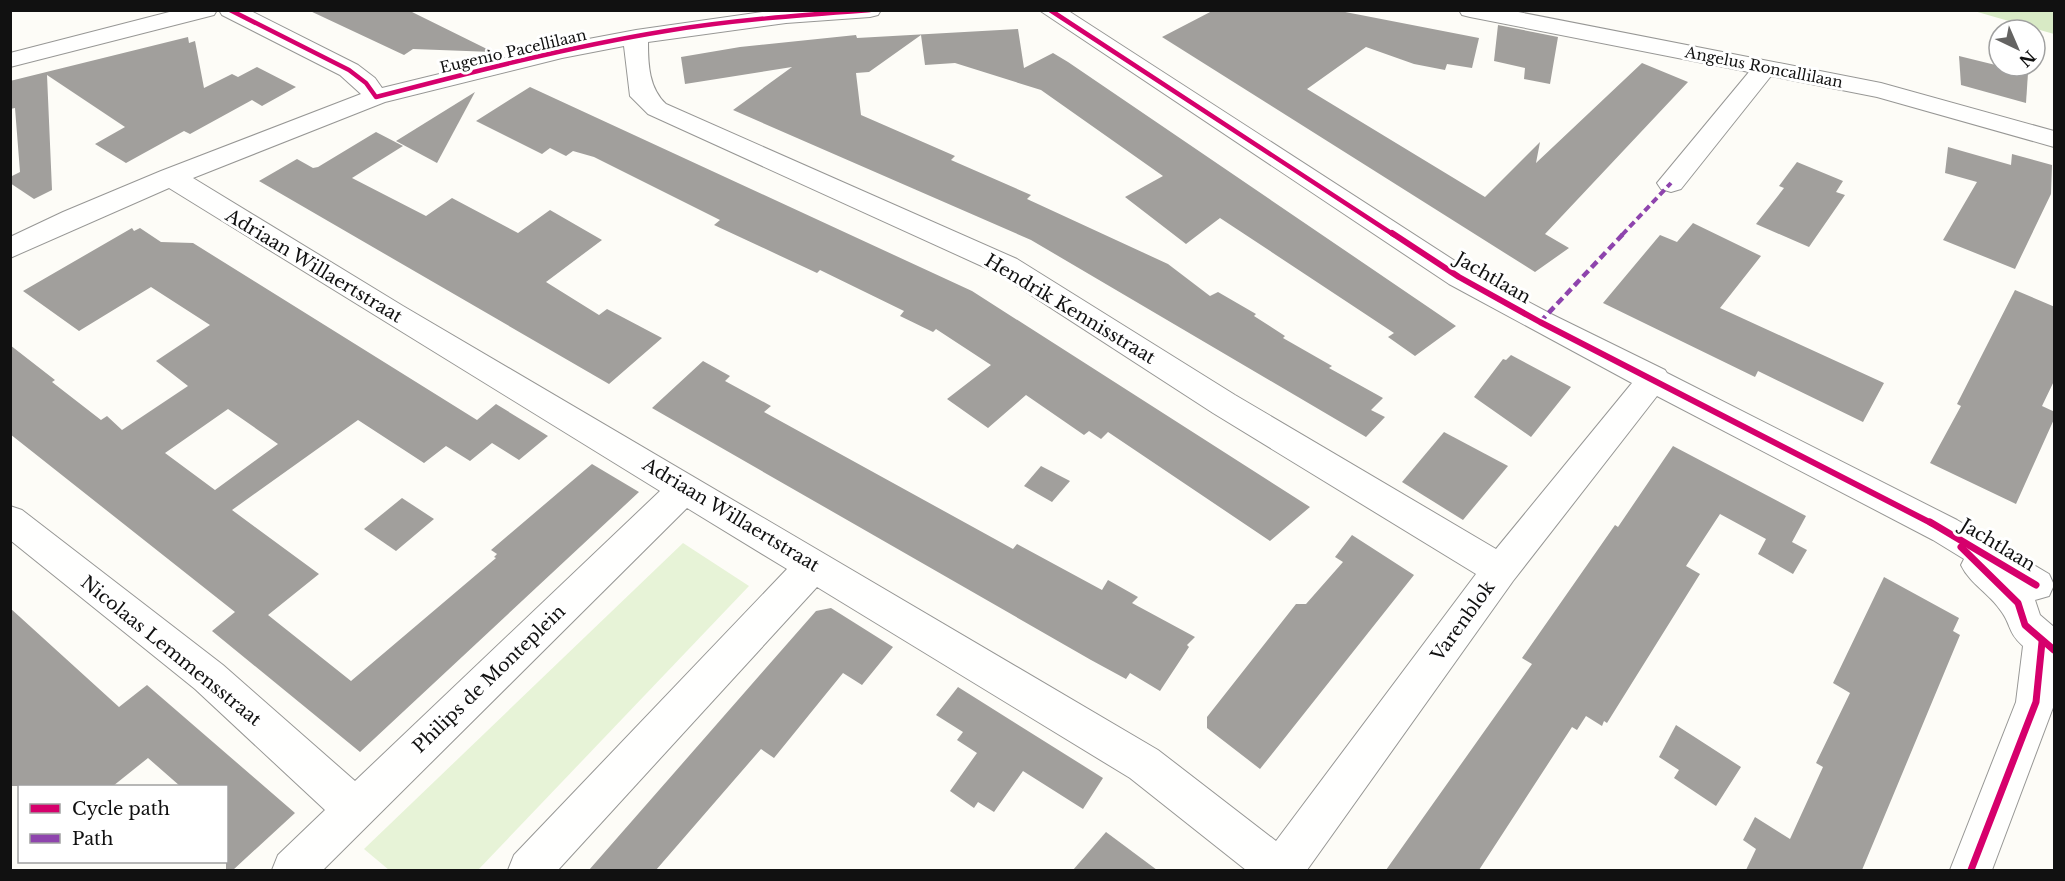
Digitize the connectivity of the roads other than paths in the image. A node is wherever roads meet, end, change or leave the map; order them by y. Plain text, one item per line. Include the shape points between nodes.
1 (206, 10) edge
2 (230, 10) edge
3 (870, 10) edge
4 (1050, 10) edge
5 (1470, 10) edge
6 (636, 37) junction
7 (10, 60) edge
8 (1766, 66) junction
9 (376, 96) junction
10 (2055, 139) edge
11 (171, 177) junction
12 (1671, 183) dead end
13 (10, 249) edge
14 (1654, 378) junction
15 (685, 488) junction
16 (10, 520) edge
17 (814, 565) junction
18 (1500, 570) junction
19 (2036, 591) edge
20 (2048, 646) edge
21 (2045, 690) edge
22 (355, 809) junction
23 (293, 870) edge
24 (529, 870) edge
25 (1280, 870) edge
26 (1971, 870) edge

1 - 7 street
2 - 9 street via 349,70
3 - 6 street, Eugenio Pacellilaan via 705,25
4 - 14 street, Jachtlaan via 1459,277
5 - 8 street, Angelus Roncallilaan
6 - 9 street, Eugenio Pacellilaan
6 - 18 street, Hendrik Kennisstraat via 643,96 657,109 1007,267 1224,404
8 - 10 street, Angelus Roncallilaan via 1881,90
8 - 12 street
9 - 11 street, Eugenio Pacellilaan
11 - 13 street, Eugenio Pacellilaan
11 - 15 street, Adriaan Willaertstraat
14 - 18 street, Varenblok
14 - 19 street, Jachtlaan via 1945,530
15 - 17 street, Adriaan Willaertstraat
15 - 22 street, Philips de Monteplein
16 - 22 street, Nicolaas Lemmensstraat via 209,676
17 - 24 street
17 - 25 street, Adriaan Willaertstraat via 1144,764
18 - 25 street, Varenblok
19 - 20 street, Jachtlaan via 2025,625
20 - 21 street
21 - 26 street
22 - 23 street, Philips de Monteplein

